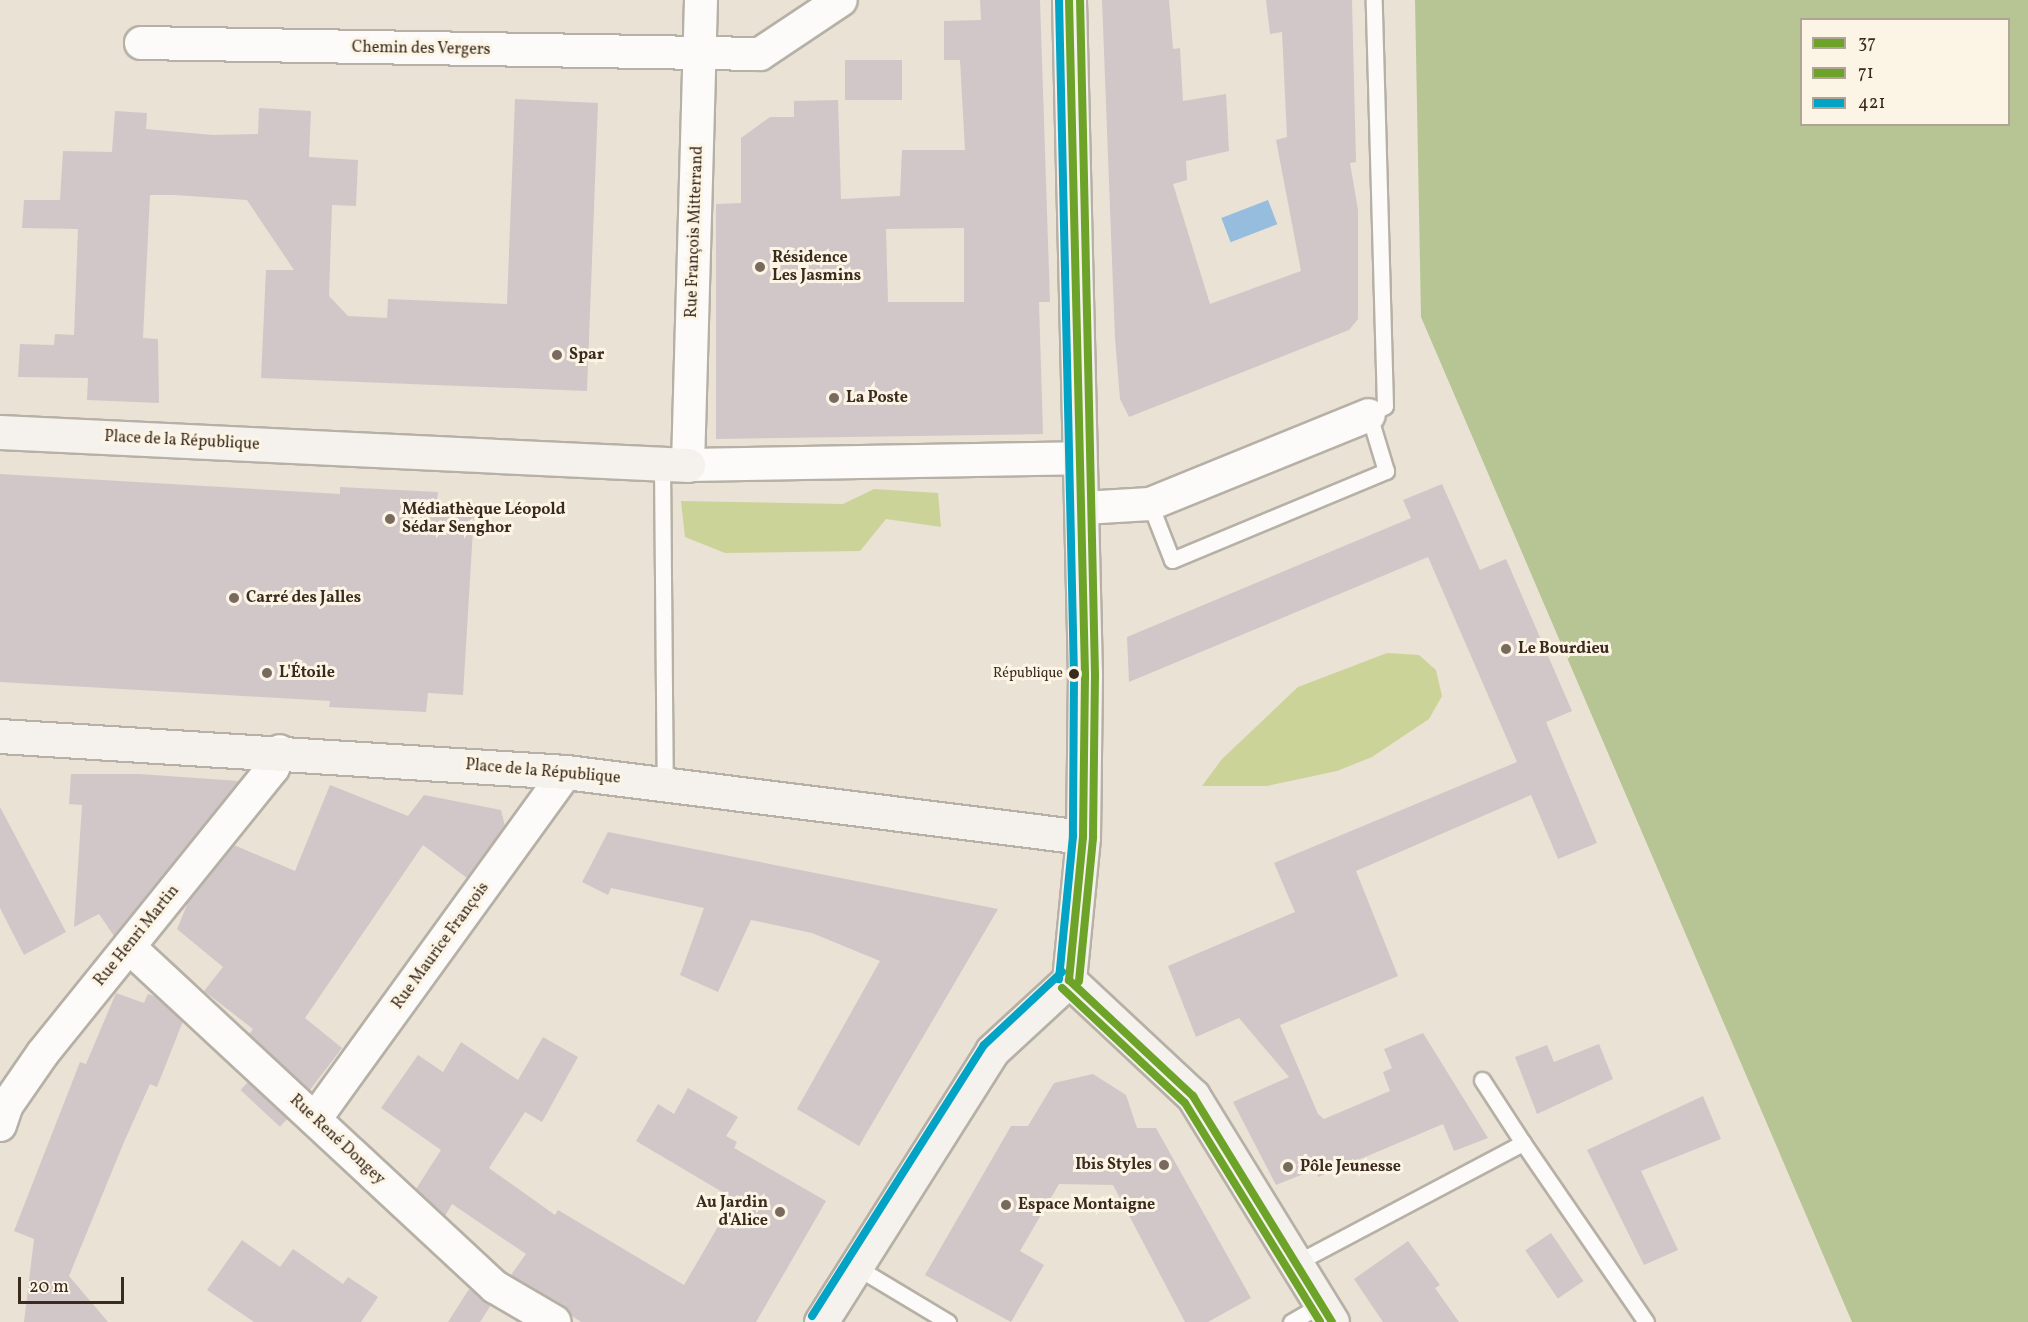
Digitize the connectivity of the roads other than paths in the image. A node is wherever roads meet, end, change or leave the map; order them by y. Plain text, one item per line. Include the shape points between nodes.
1 (701, 0) edge
2 (841, 0) edge
3 (1069, 0) edge
4 (1374, 0) edge
5 (141, 43) dead end
6 (701, 54) junction
7 (1369, 415) junction
8 (0, 432) edge
9 (1080, 458) junction
10 (675, 464) junction
11 (1150, 504) junction
12 (1083, 508) junction
13 (0, 736) edge
14 (280, 751) junction
15 (566, 772) junction
16 (665, 784) junction
17 (1083, 837) junction
18 (129, 947) junction
19 (1069, 980) junction
20 (1482, 1080) dead end
21 (2, 1109) edge
22 (315, 1119) junction
23 (1523, 1143) junction
24 (1294, 1264) junction
25 (853, 1265) junction
26 (1327, 1314) edge
27 (555, 1322) edge
28 (820, 1322) edge
29 (948, 1322) edge
30 (1292, 1322) edge
31 (1646, 1322) edge

1 - 6 street, Rue François Mitterrand
2 - 6 street, Chemin des Vergers via 760,54
3 - 9 main road
4 - 7 lane via 1385,406
5 - 6 street, Chemin des Vergers
6 - 10 street, Rue François Mitterrand
7 - 11 street
7 - 11 lane via 1386,471 1172,560
8 - 10 main road, Place de la République
9 - 10 street
9 - 12 main road
10 - 16 lane
11 - 12 street
12 - 17 main road
13 - 14 main road, Place de la République
14 - 15 main road, Place de la République
14 - 18 street, Rue Henri Martin via 273,768
15 - 16 main road, Place de la République
15 - 22 street, Rue Maurice François
16 - 17 main road, Place de la République
17 - 19 main road
18 - 21 street, Rue Henri Martin
18 - 22 street, Rue René Dongey
19 - 24 main road via 1193,1096
19 - 25 main road via 992,1051
20 - 23 lane
22 - 27 street, Rue René Dongey via 495,1287
23 - 24 lane
23 - 31 lane
24 - 26 main road
25 - 28 main road
25 - 29 lane
26 - 30 lane

